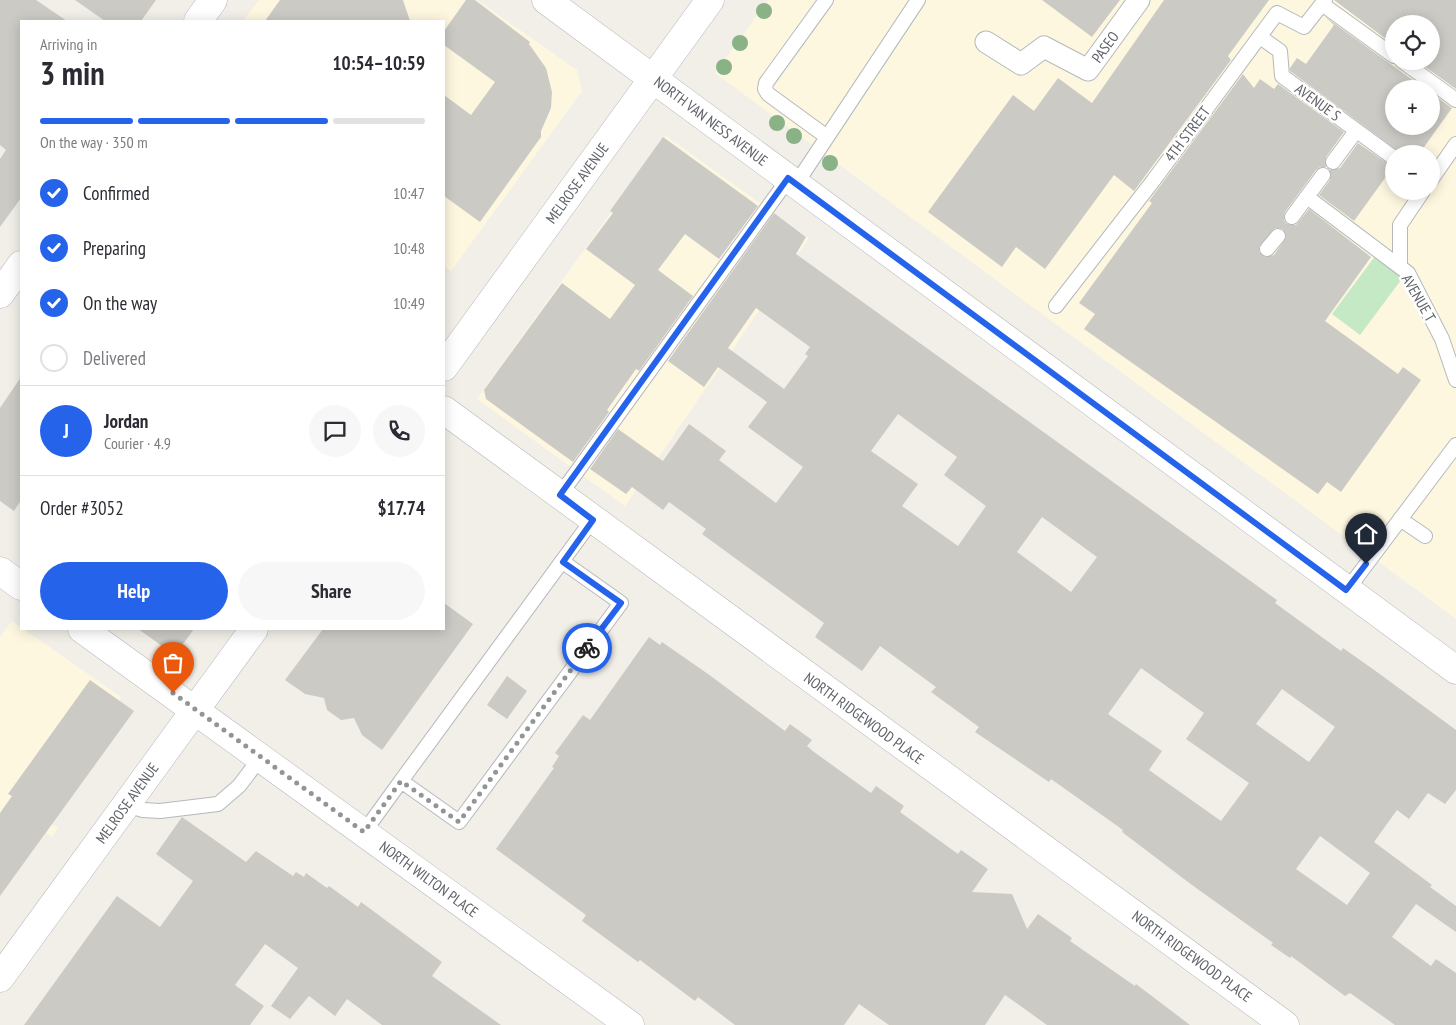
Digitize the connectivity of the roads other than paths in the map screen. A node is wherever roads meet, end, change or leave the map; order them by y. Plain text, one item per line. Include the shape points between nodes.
1 (213, 0) edge
2 (546, 0) edge
3 (710, 0) edge
4 (826, 0) edge
5 (918, 0) edge
6 (1139, 0) edge
7 (1324, 2) edge
8 (199, 20) edge
9 (1260, 37) junction
10 (986, 42) dead end
11 (1385, 49) edge
12 (1414, 70) edge
13 (653, 78) junction
14 (1456, 100) edge
15 (1356, 131) junction
16 (827, 137) junction
17 (1456, 144) edge
18 (1385, 152) edge
19 (1333, 162) dead end
20 (1440, 167) edge
21 (1324, 175) dead end
22 (792, 181) junction
23 (1307, 197) junction
24 (1417, 200) edge
25 (1292, 217) dead end
26 (1278, 236) dead end
27 (1268, 249) dead end
28 (20, 266) edge
29 (1400, 267) junction
30 (0, 294) edge
31 (1056, 306) dead end
32 (445, 365) edge
33 (1456, 380) edge
34 (445, 411) edge
35 (1456, 446) edge
36 (560, 495) junction
37 (1400, 519) junction
38 (593, 520) junction
39 (1425, 536) dead end
40 (563, 562) junction
41 (0, 571) edge
42 (20, 585) edge
43 (1346, 590) junction
44 (83, 630) edge
45 (253, 630) edge
46 (1456, 670) edge
47 (195, 709) junction
48 (261, 757) junction
49 (401, 781) junction
50 (126, 805) junction
51 (364, 832) junction
52 (0, 978) edge
53 (630, 1025) edge
54 (1285, 1025) edge

1 - 8 street
2 - 13 street, NORTH VAN NESS AVENUE
3 - 13 street, MELROSE AVENUE
4 - 16 lane via 766,83 765,89
5 - 16 lane
6 - 10 street, PASEO via 1088,70 1044,47 1021,64
7 - 9 lane, 4TH STREET via 1304,27 1277,13
7 - 11 lane
9 - 15 lane, AVENUE S via 1280,51 1282,76
9 - 31 lane, 4TH STREET
12 - 14 lane
13 - 22 street, NORTH VAN NESS AVENUE
13 - 32 street, MELROSE AVENUE
15 - 18 lane, AVENUE S
15 - 19 lane
16 - 22 lane
17 - 20 lane
21 - 23 lane
22 - 36 lane
22 - 43 street, NORTH VAN NESS AVENUE
23 - 25 lane
23 - 29 lane
24 - 29 lane, AVENUE T via 1400,225
26 - 27 lane
28 - 30 street
29 - 33 lane, AVENUE T via 1408,273 1442,339
34 - 36 street, NORTH RIDGEWOOD PLACE
35 - 37 lane
36 - 38 street, NORTH RIDGEWOOD PLACE
37 - 39 lane
37 - 43 lane
38 - 40 lane
38 - 54 street, NORTH RIDGEWOOD PLACE
40 - 49 lane
40 - 49 lane via 621,603 459,822
41 - 42 street
43 - 46 street, NORTH VAN NESS AVENUE
44 - 47 street, NORTH WILTON PLACE
45 - 47 street, MELROSE AVENUE
47 - 48 street, NORTH WILTON PLACE
47 - 50 street, MELROSE AVENUE
48 - 50 lane via 239,786 218,804 160,811
48 - 51 street, NORTH WILTON PLACE
49 - 51 lane
50 - 52 street, MELROSE AVENUE
51 - 53 street, NORTH WILTON PLACE

